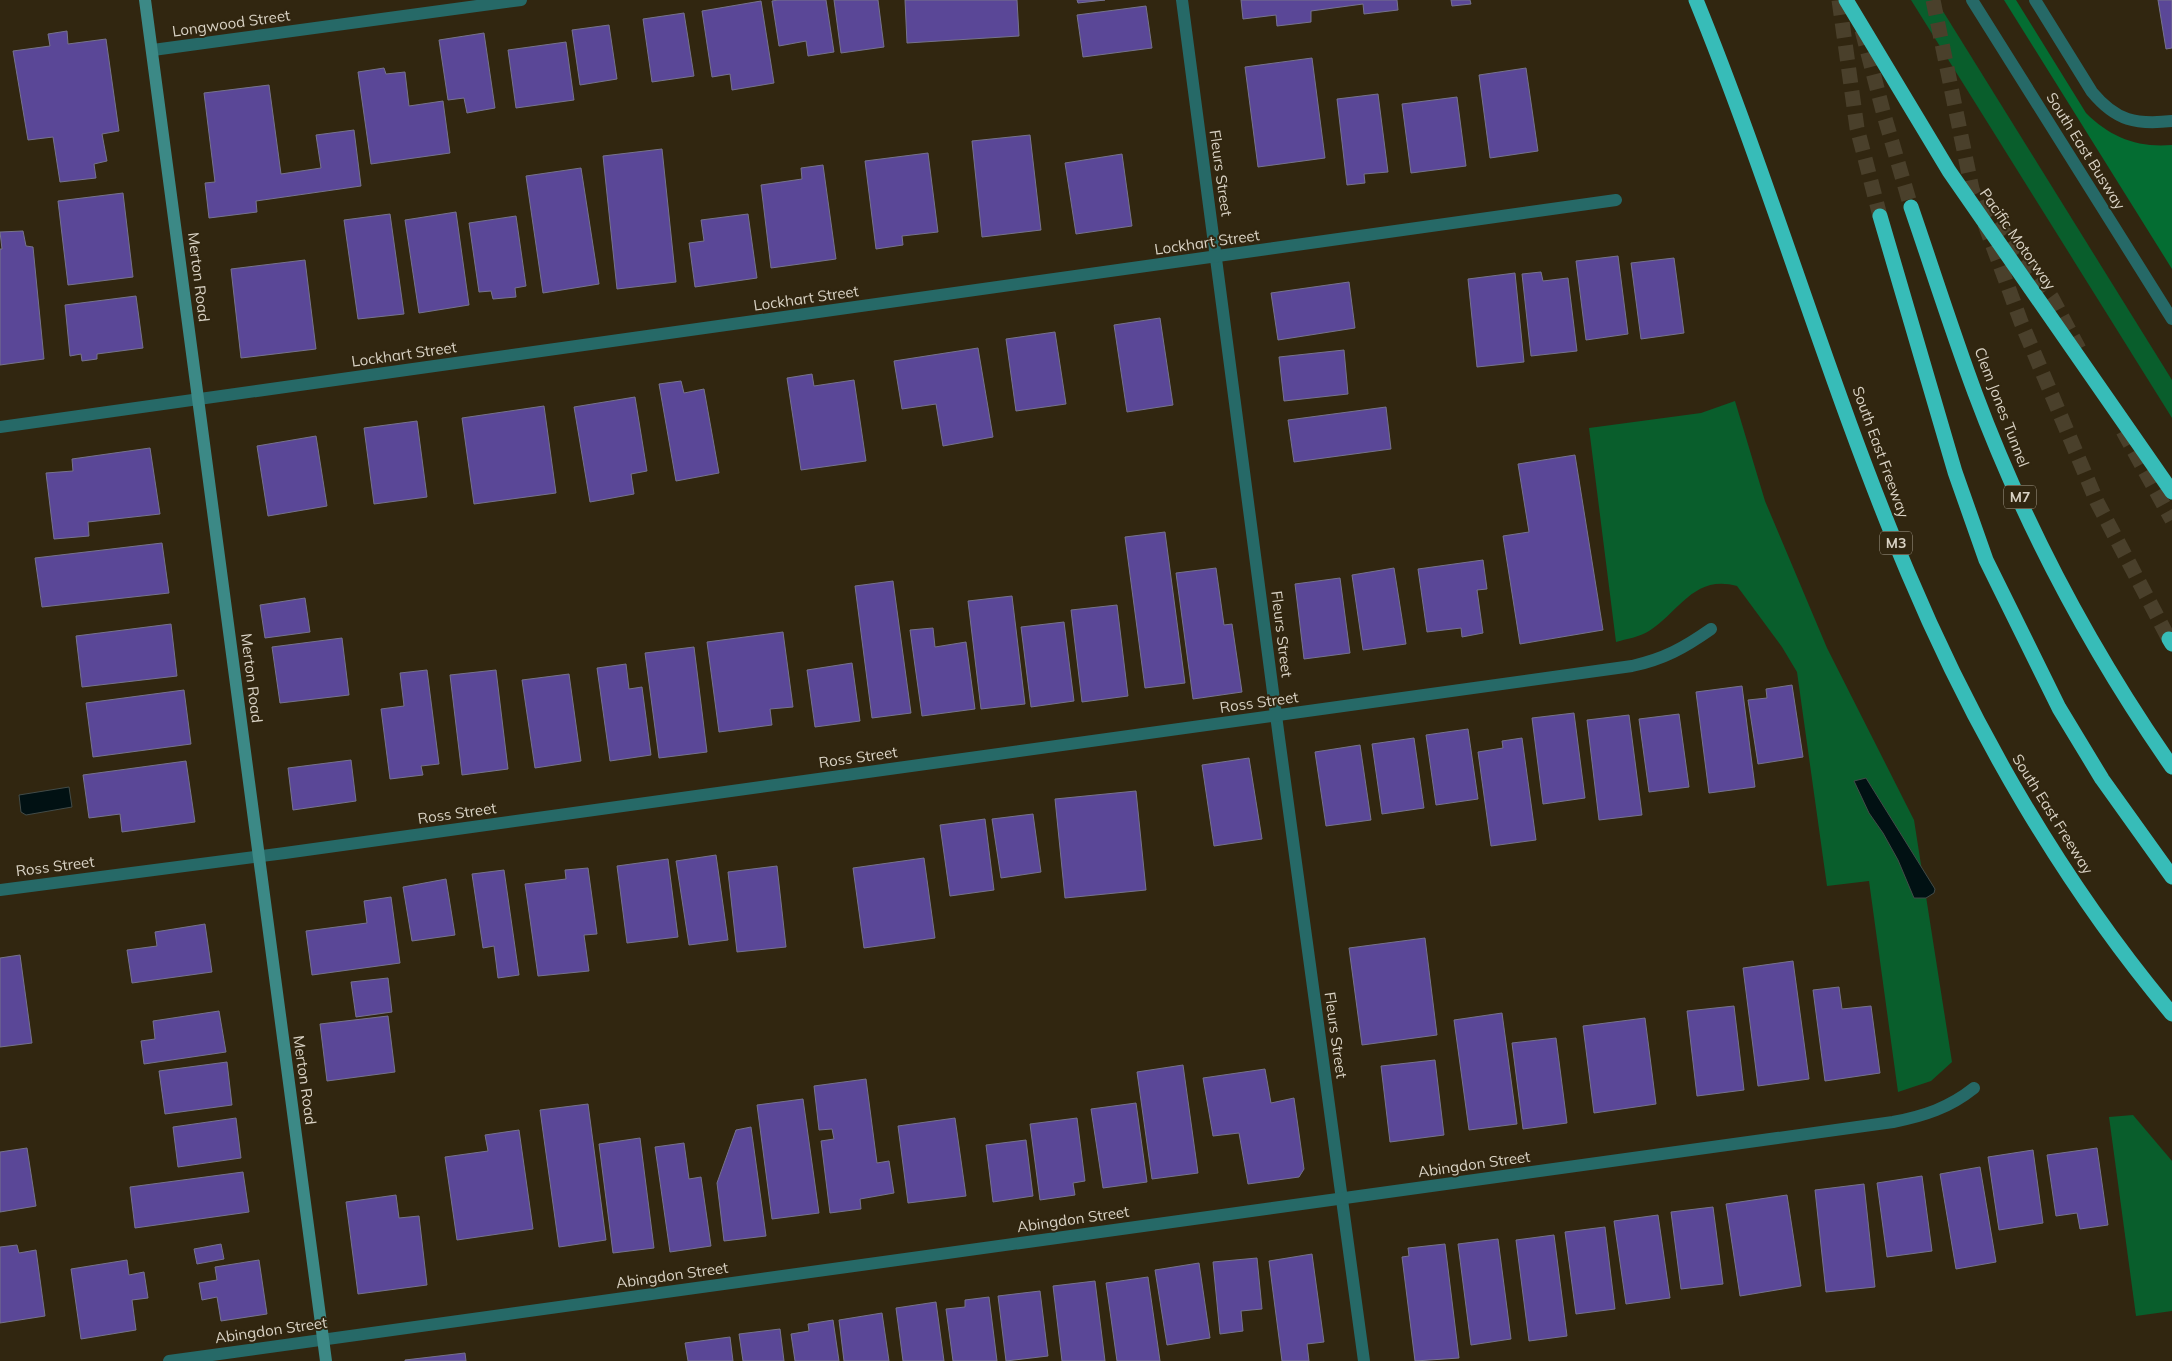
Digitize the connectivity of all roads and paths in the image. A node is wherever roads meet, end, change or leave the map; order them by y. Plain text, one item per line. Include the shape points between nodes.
1 (145, 0) edge
2 (521, 0) edge
3 (1182, 0) edge
4 (1696, 0) edge
5 (1846, 0) edge
6 (1972, 0) edge
7 (2035, 0) edge
8 (153, 50) junction
9 (2172, 121) edge
10 (1616, 200) dead end
11 (1911, 206) tunnel mouth
12 (1880, 216) tunnel mouth
13 (1216, 258) junction
14 (2172, 319) edge
15 (198, 400) junction
16 (0, 427) edge
17 (2172, 492) edge
18 (1711, 630) dead end
19 (1276, 716) junction
20 (2172, 767) edge
21 (258, 856) junction
22 (2172, 877) edge
23 (0, 890) edge
24 (2172, 1014) edge
25 (1974, 1088) dead end
26 (1342, 1199) junction
27 (323, 1339) junction
28 (169, 1361) edge
29 (326, 1361) edge
30 (1364, 1361) edge

1 - 8 street, Merton Road
2 - 8 street, Longwood Street
3 - 13 street, Fleurs Street
4 - 24 highway, South East Freeway / M3 via 1752,144 1868,471 1908,574 1952,670 1995,754 2043,835 2099,917
5 - 17 highway, Pacific Motorway via 1949,171
6 - 14 street, South East Busway
7 - 9 street via 2103,106 2137,122
8 - 15 street, Merton Road
10 - 13 street, Lockhart Street
11 - 20 highway, Clem Jones Tunnel / M7 via 1975,393 2023,504 2103,659
12 - 22 highway via 1952,462 1986,560 2059,708 2102,779
13 - 15 street, Lockhart Street
13 - 19 street, Fleurs Street
15 - 16 street, Lockhart Street
15 - 21 street, Merton Road
18 - 19 street, Ross Street via 1666,657 1632,666
19 - 21 street, Ross Street
19 - 26 street, Fleurs Street
21 - 23 street, Ross Street
21 - 27 street, Merton Road
25 - 26 street, Abingdon Street via 1945,1108 1893,1122
26 - 27 street, Abingdon Street
26 - 30 street, Fleurs Street
27 - 28 street, Abingdon Street
27 - 29 street, Merton Road

